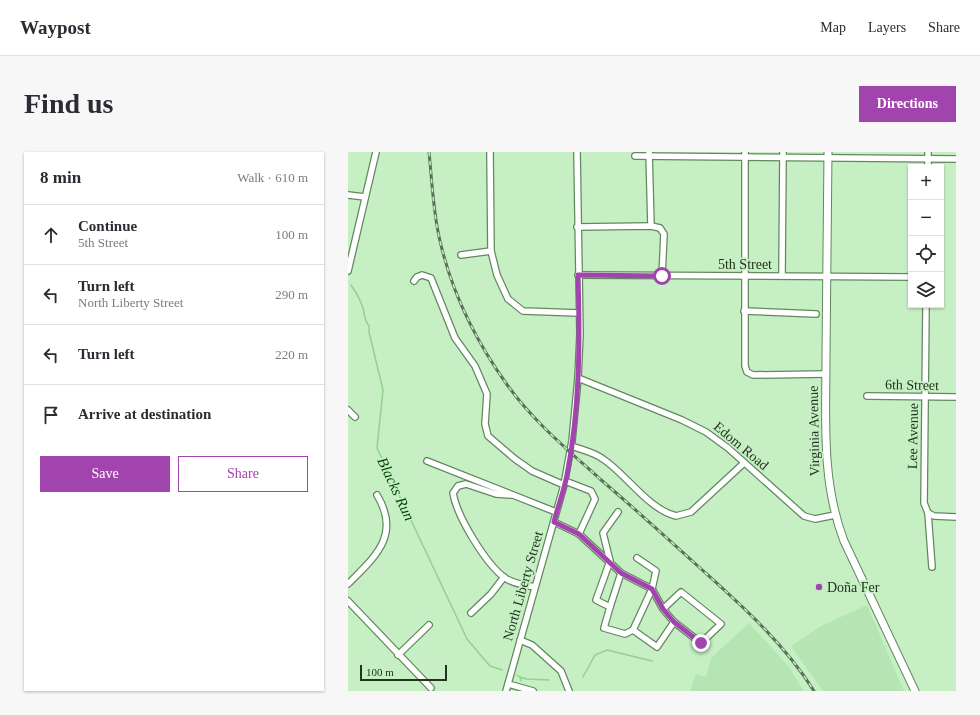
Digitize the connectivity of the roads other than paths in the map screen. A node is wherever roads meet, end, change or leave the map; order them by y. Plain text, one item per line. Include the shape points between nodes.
1 (376, 152) edge
2 (490, 152) edge
3 (577, 152) edge
4 (928, 152) edge
5 (649, 154) edge
6 (745, 154) edge
7 (783, 155) edge
8 (828, 155) edge
9 (635, 156) dead end
10 (928, 158) junction
11 (956, 159) edge
12 (928, 164) edge
13 (348, 195) edge
14 (365, 197) junction
15 (651, 226) junction
16 (577, 227) junction
17 (491, 251) junction
18 (461, 255) dead end
19 (348, 271) edge
20 (578, 275) junction
21 (662, 276) junction
22 (744, 276) junction
23 (782, 276) junction
24 (827, 277) junction
25 (908, 277) edge
26 (414, 281) dead end
27 (926, 308) edge
28 (744, 311) junction
29 (579, 313) junction
30 (816, 314) dead end
31 (826, 374) junction
32 (578, 378) junction
33 (867, 396) dead end
34 (926, 397) junction
35 (956, 397) edge
36 (348, 410) edge
37 (355, 417) dead end
38 (572, 446) junction
39 (427, 461) dead end
40 (744, 463) junction
41 (565, 483) junction
42 (377, 495) dead end
43 (512, 495) junction
44 (556, 512) junction
45 (618, 512) dead end
46 (928, 513) junction
47 (835, 515) junction
48 (956, 516) edge
49 (554, 522) junction
50 (579, 534) junction
51 (637, 558) dead end
52 (610, 561) junction
53 (932, 567) dead end
54 (621, 573) junction
55 (504, 577) junction
56 (348, 584) edge
57 (535, 587) junction
58 (652, 589) junction
59 (348, 601) edge
60 (610, 607) junction
61 (663, 609) junction
62 (471, 613) dead end
63 (674, 622) junction
64 (429, 624) dead end
65 (633, 630) junction
66 (520, 640) junction
67 (398, 655) junction
68 (508, 684) junction
69 (430, 688) dead end
70 (506, 691) edge
71 (533, 691) edge
72 (568, 691) edge
73 (915, 691) edge

1 - 14 street
2 - 17 street
3 - 16 street, North Liberty Street
4 - 10 street
5 - 6 street
5 - 9 street
5 - 15 street
6 - 7 street
6 - 22 street
7 - 8 street
7 - 23 street
8 - 10 street
8 - 24 main road, Virginia Avenue
10 - 11 street
10 - 12 street
13 - 14 street
14 - 19 street
15 - 16 street
15 - 21 street via 660,228 664,233
16 - 20 street, North Liberty Street
17 - 18 street
17 - 29 street via 497,275 508,299 523,311
20 - 21 street, 5th Street
20 - 29 street, North Liberty Street
21 - 22 street, 5th Street
22 - 23 street, 5th Street
22 - 28 street
23 - 24 street, 5th Street
24 - 25 street, 5th Street
24 - 31 main road, Virginia Avenue
26 - 41 street via 422,274 431,278 455,338 478,372 487,397 484,424 489,437 534,472
27 - 34 street, Lee Avenue
28 - 30 street
28 - 31 street via 747,372 753,375
29 - 32 street, North Liberty Street
31 - 47 main road, Virginia Avenue via 827,464
32 - 38 street, North Liberty Street
32 - 40 street, Edom Road via 694,425 720,442
33 - 34 street, 6th Street
34 - 35 street, 6th Street
34 - 46 street, Lee Avenue via 924,503
36 - 37 street
38 - 40 street via 603,458 637,490 676,516 691,512
38 - 41 street, North Liberty Street
39 - 43 street
40 - 47 street, Edom Road via 804,516 815,519
41 - 44 street, North Liberty Street
41 - 50 street via 591,491 595,499
42 - 56 street via 385,508 385,537 372,560
43 - 44 street
43 - 55 street via 496,494 466,484 457,487 453,494 479,548
44 - 49 street, North Liberty Street
45 - 52 street via 603,533
46 - 48 street via 934,516
46 - 53 street, Lee Avenue
47 - 73 main road, Virginia Avenue via 849,552
49 - 50 street
49 - 57 street, North Liberty Street
50 - 52 street
51 - 58 street via 656,571
52 - 54 street
52 - 60 street via 596,600
54 - 58 street
54 - 60 street
55 - 57 street
55 - 62 street
57 - 66 street, North Liberty Street
58 - 61 street
58 - 65 street
59 - 67 street
60 - 65 street via 604,628 625,634
61 - 63 street
61 - 63 street via 682,592 721,624 701,643
63 - 65 street via 657,647
64 - 67 street
66 - 68 street, North Liberty Street
66 - 72 street via 532,645 561,671
67 - 69 street
68 - 70 street, North Liberty Street
68 - 71 street

